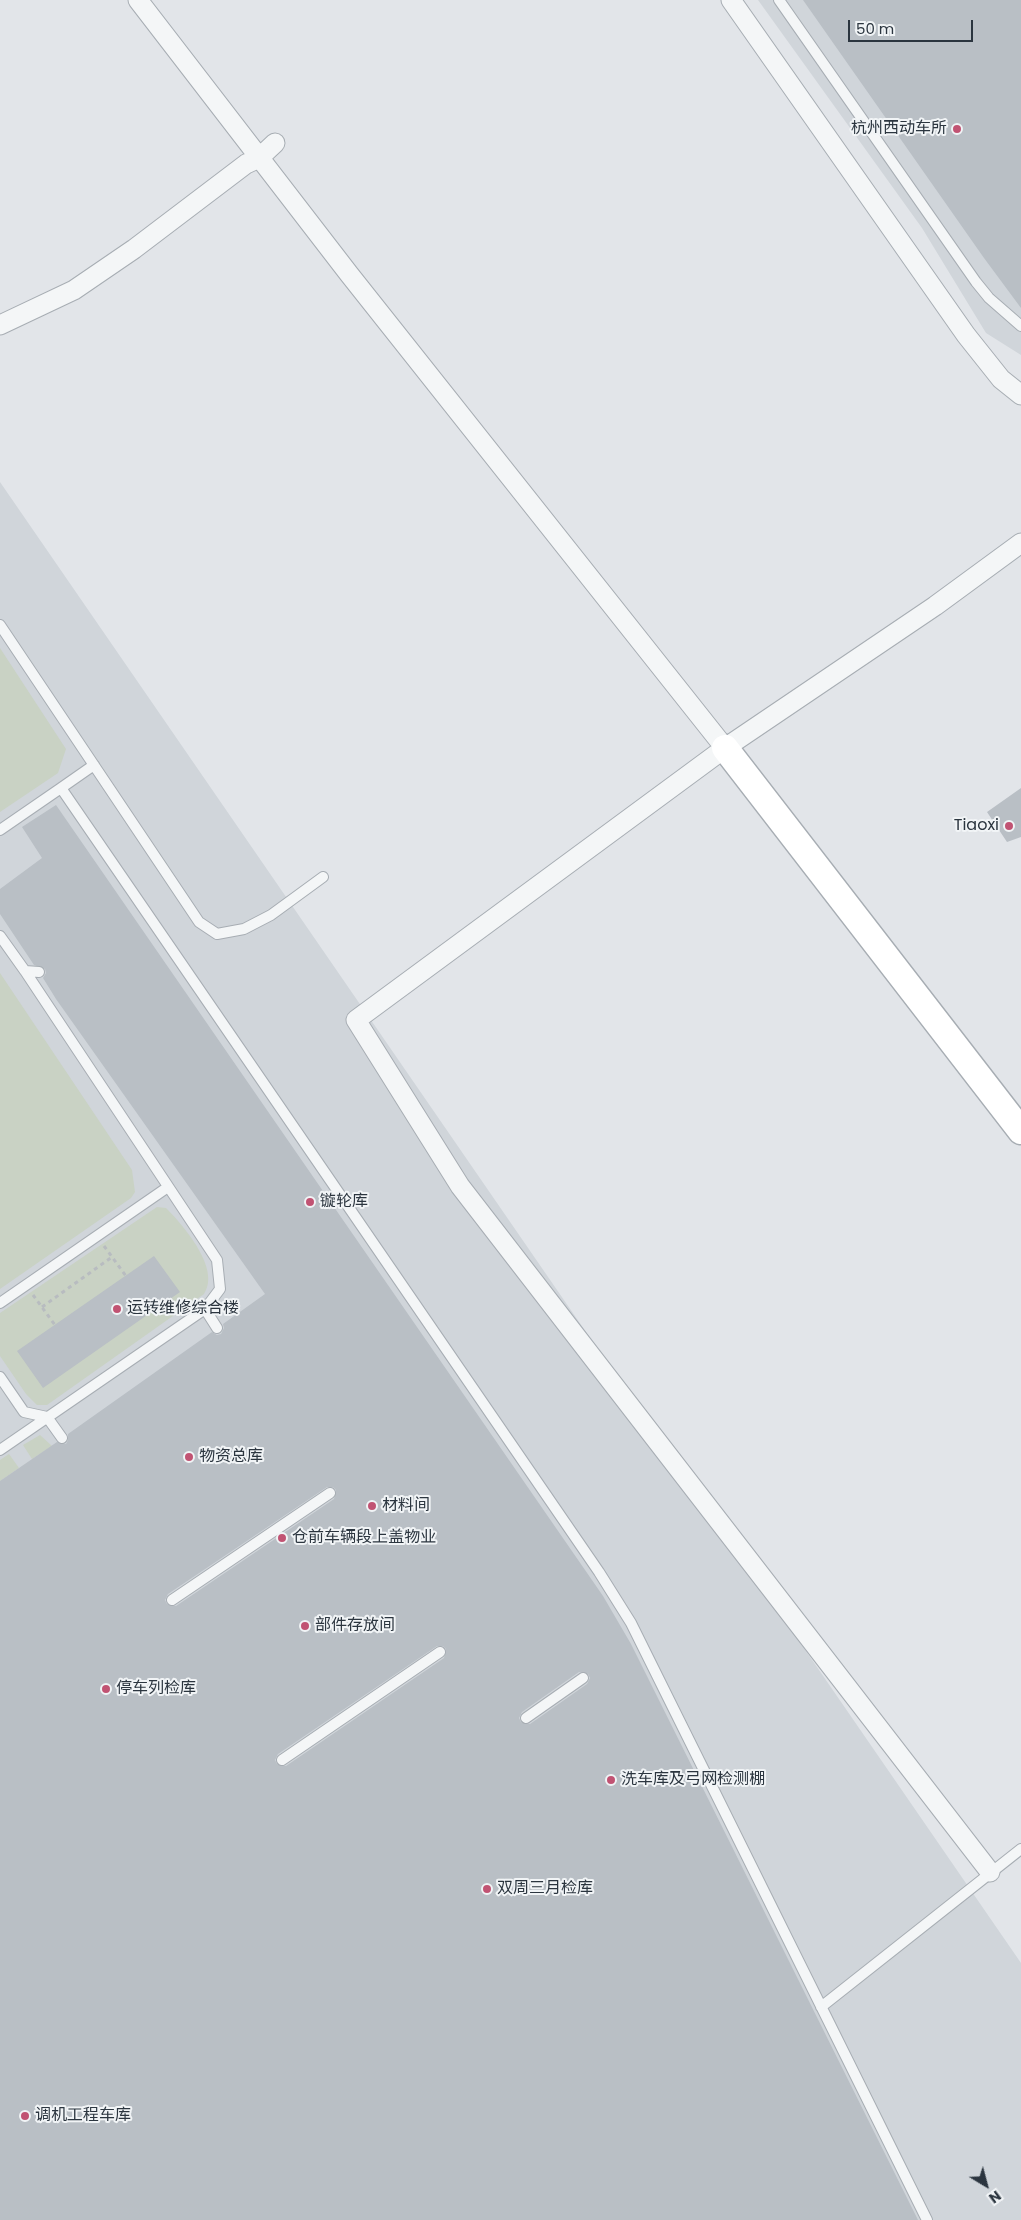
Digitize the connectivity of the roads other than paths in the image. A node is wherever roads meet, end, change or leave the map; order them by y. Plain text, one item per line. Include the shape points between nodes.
1 (138, 0) edge
2 (730, 0) edge
3 (779, 0) edge
4 (275, 143) dead end
5 (259, 158) junction
6 (0, 325) edge
7 (1021, 326) edge
8 (1021, 395) edge
9 (1021, 543) edge
10 (0, 625) edge
11 (725, 748) junction
12 (94, 765) junction
13 (61, 788) junction
14 (0, 830) edge
15 (323, 877) dead end
16 (0, 936) edge
17 (25, 971) junction
18 (39, 972) dead end
19 (1021, 1131) edge
20 (168, 1187) junction
21 (0, 1303) edge
22 (205, 1309) junction
23 (217, 1328) dead end
24 (0, 1377) edge
25 (47, 1417) junction
26 (62, 1438) dead end
27 (0, 1450) edge
28 (330, 1492) dead end
29 (172, 1600) dead end
30 (440, 1652) dead end
31 (583, 1678) dead end
32 (526, 1718) dead end
33 (282, 1760) dead end
34 (1021, 1849) edge
35 (990, 1872) junction
36 (821, 2007) junction
37 (927, 2220) edge

1 - 5 street
2 - 8 street via 966,335 1002,379
3 - 7 lane via 976,282 1011,320
4 - 5 street
5 - 6 street via 246,164 74,290
5 - 11 street
9 - 11 street via 935,606
10 - 12 lane
11 - 19 street
11 - 35 street via 356,1020 460,1186
12 - 13 lane
12 - 15 lane via 200,922 217,934 244,929 270,915
13 - 14 lane
13 - 36 lane via 600,1572 631,1623
16 - 17 lane
17 - 18 lane
17 - 20 lane
20 - 21 lane
20 - 22 lane via 217,1260 220,1289
22 - 23 lane
22 - 25 lane
24 - 25 lane via 24,1412
25 - 26 lane
25 - 27 lane
28 - 29 lane
30 - 33 lane
31 - 32 lane
34 - 35 lane
35 - 36 lane
36 - 37 lane

